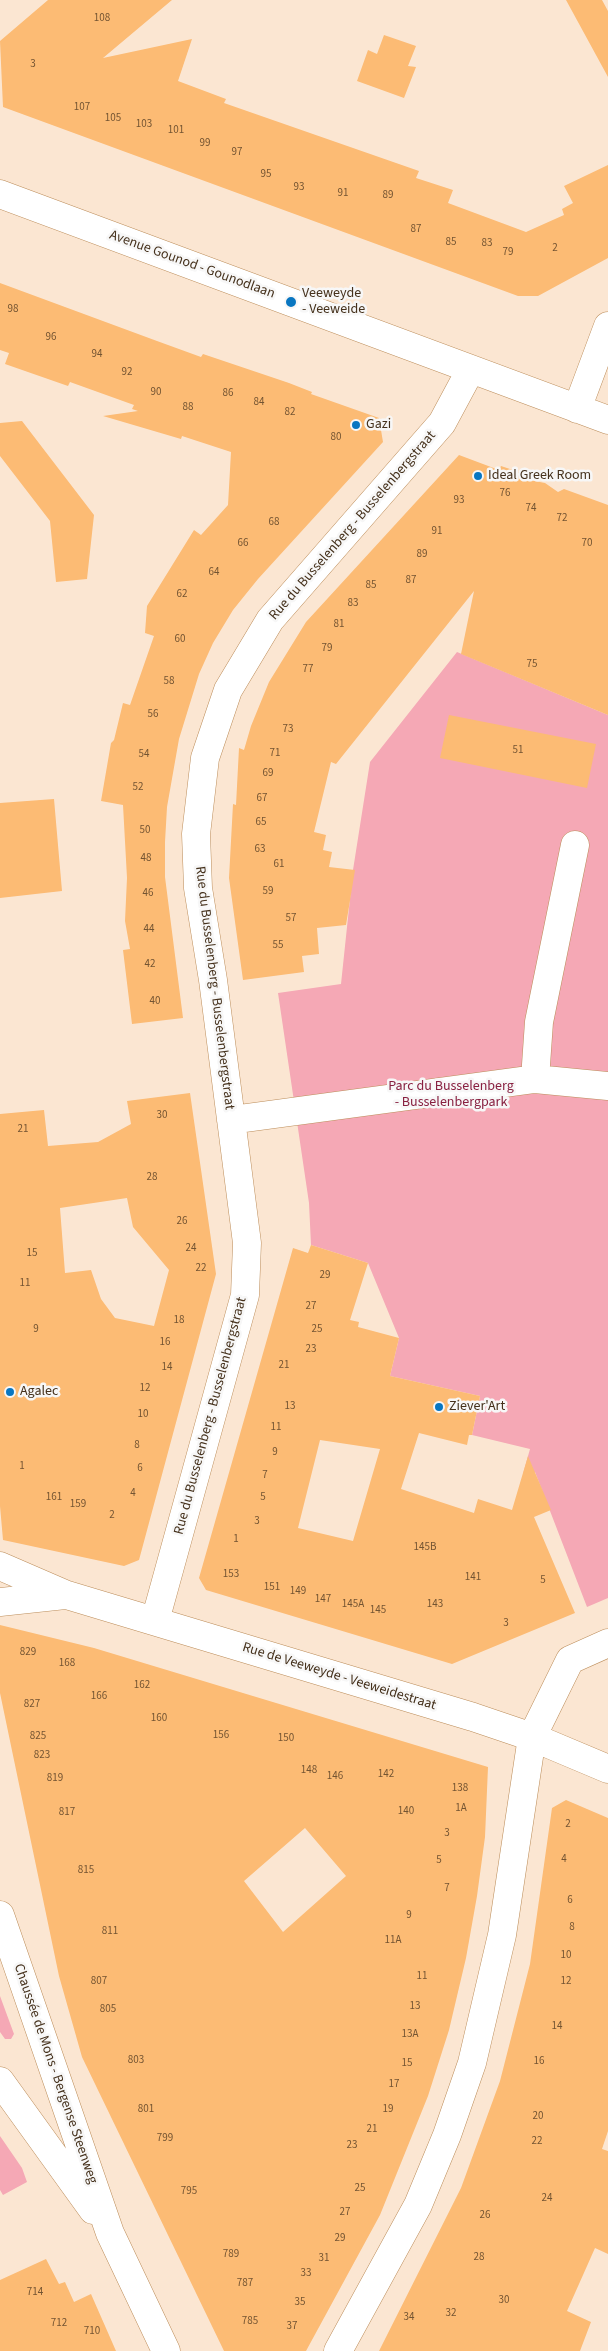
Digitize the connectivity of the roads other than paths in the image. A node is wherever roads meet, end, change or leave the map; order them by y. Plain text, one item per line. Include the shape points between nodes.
1 (0, 194) edge
2 (608, 326) edge
3 (471, 369) junction
4 (577, 409) junction
5 (608, 420) edge
6 (575, 844) dead end
7 (535, 1079) junction
8 (608, 1086) edge
9 (231, 1120) junction
10 (0, 1566) edge
11 (66, 1595) junction
12 (0, 1602) edge
13 (155, 1621) junction
14 (608, 1643) edge
15 (532, 1737) junction
16 (608, 1769) edge
17 (0, 1915) edge
18 (0, 2081) edge
19 (110, 2233) junction
20 (166, 2351) edge
21 (338, 2351) edge

1 - 3 street, Avenue Gounod - Gounodlaan
2 - 4 street
3 - 4 street, Avenue Gounod - Gounodlaan
3 - 9 street, Rue du Busselenberg - Busselenbergstraat via 442,423 270,620 228,690 205,758 196,834 198,888
4 - 5 street, Avenue Gounod - Gounodlaan
6 - 7 street via 539,1022
7 - 8 street
7 - 9 street
9 - 13 street, Rue du Busselenberg - Busselenbergstraat via 247,1242 245,1294
10 - 11 street, Rue de Veeweyde - Veeweidestraat
11 - 12 street, Rue de Veeweyde - Veeweidestraat
11 - 13 street, Rue de Veeweyde - Veeweidestraat
13 - 15 street, Rue de Veeweyde - Veeweidestraat
14 - 15 street via 570,1660
15 - 16 street, Rue de Veeweyde - Veeweidestraat
15 - 21 street via 502,1935 472,2064 418,2205
17 - 19 street, Chaussée de Mons - Bergense Steenweg
18 - 19 street, Chaussée de Mons - Bergense Steenweg
19 - 20 street, Chaussée de Mons - Bergense Steenweg

